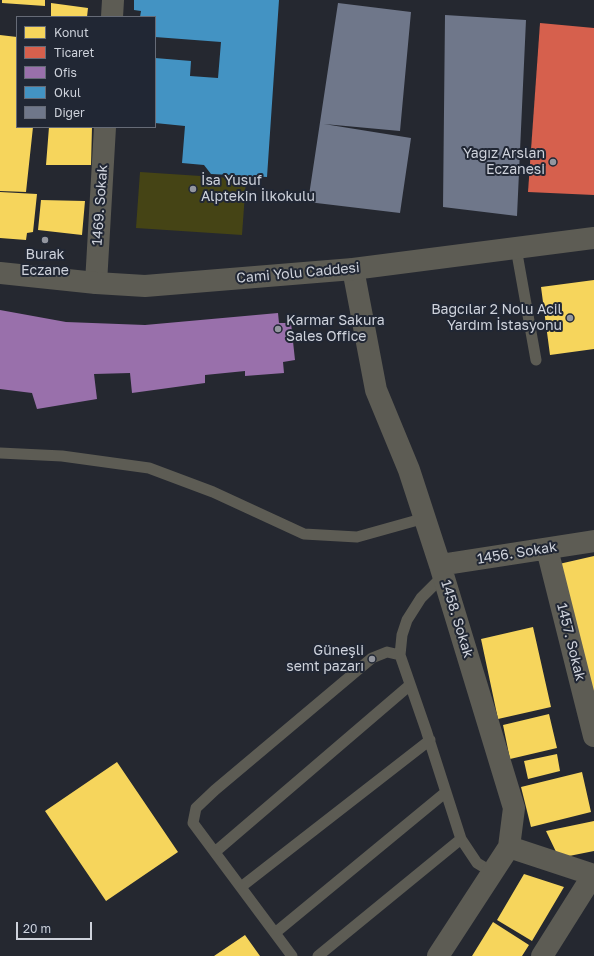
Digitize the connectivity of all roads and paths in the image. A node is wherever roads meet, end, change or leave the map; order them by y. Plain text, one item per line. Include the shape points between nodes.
1 (113, 0) edge
2 (112, 16) edge
3 (105, 128) edge
4 (594, 238) edge
5 (516, 248) junction
6 (353, 269) junction
7 (0, 273) edge
8 (96, 283) junction
9 (536, 360) dead end
10 (0, 453) edge
11 (425, 518) junction
12 (594, 541) edge
13 (547, 549) junction
14 (442, 571) junction
15 (400, 654) junction
16 (410, 684) junction
17 (594, 736) edge
18 (430, 740) junction
19 (446, 792) junction
20 (461, 839) junction
21 (509, 847) junction
22 (215, 852) junction
23 (492, 872) junction
24 (594, 875) edge
25 (241, 887) junction
26 (275, 933) junction
27 (292, 956) edge
28 (318, 956) edge
29 (438, 956) edge
30 (542, 956) edge

1 - 2 street
3 - 8 street, 1469. Sokak
4 - 5 street, Cami Yolu Caddesi
5 - 6 street, Cami Yolu Caddesi
5 - 9 lane
6 - 8 street, Cami Yolu Caddesi via 145,286
6 - 11 street, 1458. Sokak via 376,390 410,470
7 - 8 street, Cami Yolu Caddesi
10 - 11 lane via 62,456 149,468 213,492 304,534 357,537
11 - 14 street, 1458. Sokak
12 - 13 street, 1456. Sokak
13 - 14 street, 1456. Sokak
13 - 17 street, 1457. Sokak
14 - 15 lane via 407,620 402,634
14 - 21 street, 1458. Sokak via 514,808
15 - 16 lane
15 - 22 lane via 387,652 372,658 196,808 193,823
16 - 18 lane
16 - 22 lane
18 - 19 lane
18 - 25 lane
19 - 20 lane
19 - 26 lane
20 - 23 lane via 477,862
20 - 28 lane
21 - 23 street, 1458. Sokak
21 - 24 street
22 - 25 lane
23 - 29 street, 1458. Sokak
24 - 30 street
25 - 26 lane
26 - 27 lane

